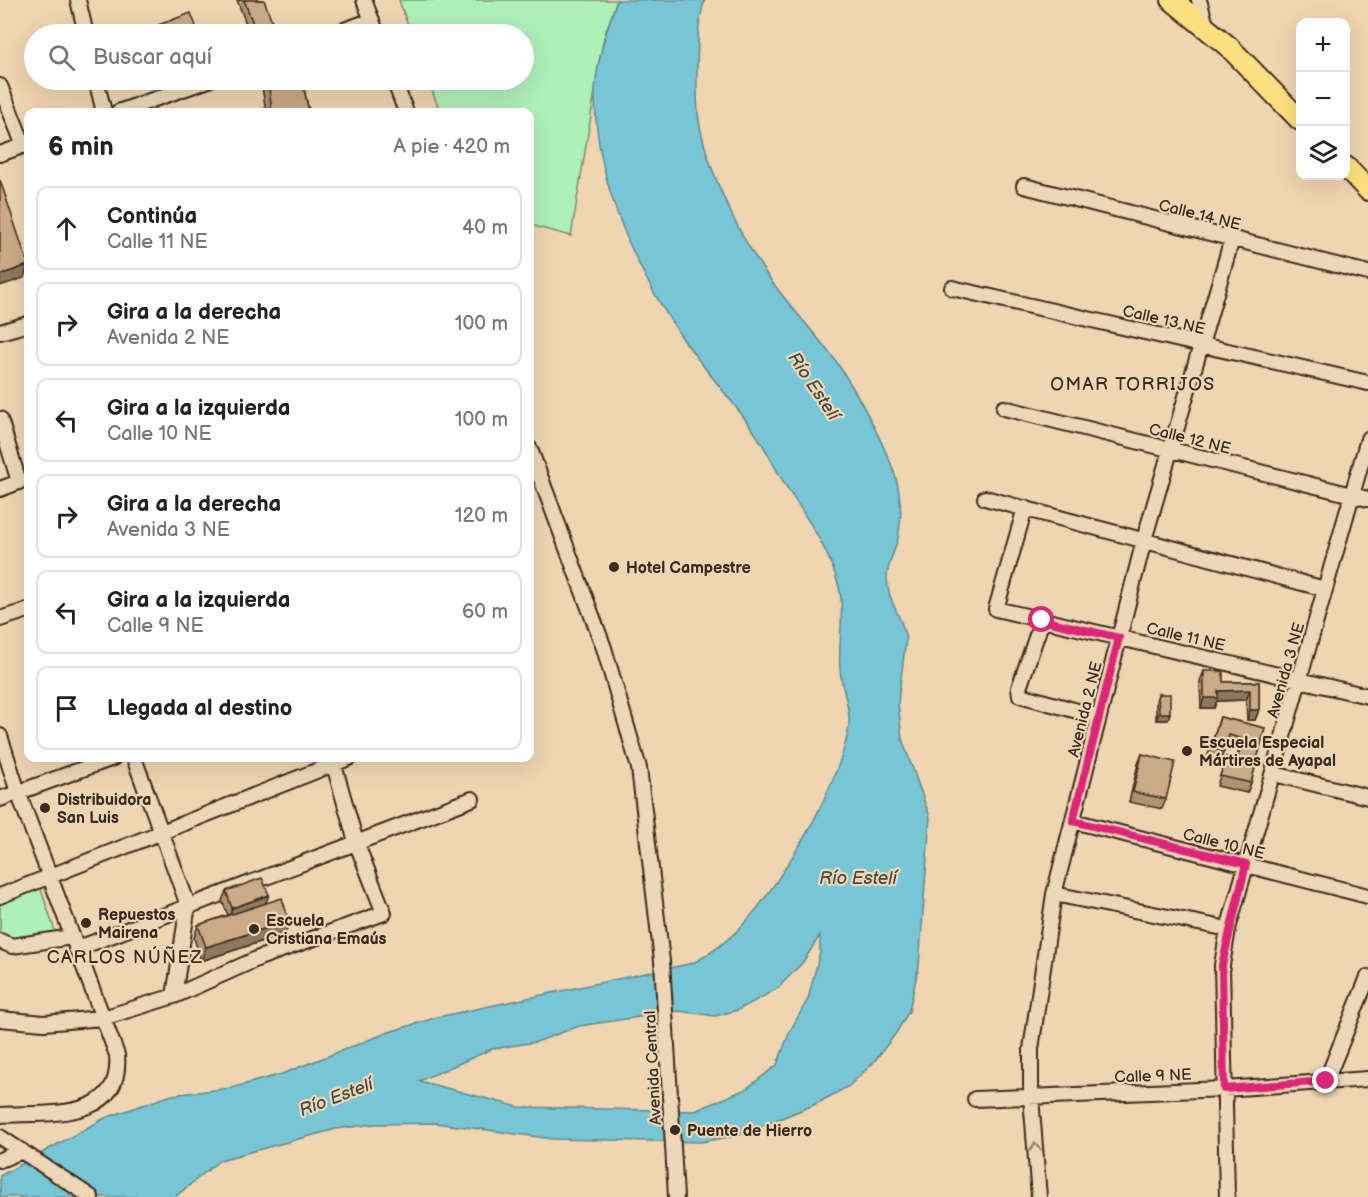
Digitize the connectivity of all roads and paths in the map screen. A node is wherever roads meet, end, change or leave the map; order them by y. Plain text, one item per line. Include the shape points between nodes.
1 (78, 0) edge
2 (364, 0) edge
3 (1172, 0) edge
4 (1199, 0) edge
5 (372, 20) junction
6 (84, 24) edge
7 (361, 24) edge
8 (373, 24) edge
9 (1207, 28) junction
10 (0, 86) edge
11 (98, 90) edge
12 (181, 90) edge
13 (398, 90) edge
14 (103, 108) edge
15 (129, 108) edge
16 (404, 108) edge
17 (1296, 116) edge
18 (24, 140) edge
19 (24, 146) edge
20 (0, 154) edge
21 (1350, 171) edge
22 (1024, 186) dead end
23 (1368, 190) edge
24 (1232, 239) junction
25 (1368, 273) edge
26 (952, 288) dead end
27 (24, 325) edge
28 (0, 332) edge
29 (1201, 345) junction
30 (1368, 383) edge
31 (1004, 408) dead end
32 (0, 419) edge
33 (1368, 439) edge
34 (1171, 450) junction
35 (534, 460) edge
36 (0, 489) edge
37 (1353, 495) junction
38 (985, 498) dead end
39 (1368, 499) edge
40 (1025, 508) junction
41 (1144, 540) junction
42 (1325, 589) junction
43 (24, 611) edge
44 (0, 619) edge
45 (1042, 620) junction
46 (1119, 638) junction
47 (1299, 680) junction
48 (1368, 696) edge
49 (1099, 717) junction
50 (0, 736) edge
51 (102, 762) edge
52 (136, 762) edge
53 (328, 762) edge
54 (334, 762) edge
55 (1274, 774) junction
56 (18, 792) junction
57 (1368, 797) edge
58 (0, 799) edge
59 (472, 799) dead end
60 (1073, 821) junction
61 (163, 832) junction
62 (357, 842) junction
63 (1246, 864) junction
64 (51, 875) junction
65 (1054, 894) junction
66 (0, 896) edge
67 (1368, 897) edge
68 (188, 905) junction
69 (1228, 929) junction
70 (0, 941) edge
71 (74, 943) junction
72 (1368, 977) edge
73 (174, 996) junction
74 (103, 1018) junction
75 (0, 1019) edge
76 (1368, 1079) edge
77 (1326, 1081) junction
78 (1224, 1089) junction
79 (1030, 1097) junction
80 (975, 1099) dead end
81 (0, 1115) edge
82 (0, 1137) edge
83 (22, 1151) junction
84 (0, 1160) edge
85 (91, 1197) edge
86 (676, 1197) edge
87 (1039, 1197) edge
88 (1227, 1197) edge

1 - 6 street
2 - 5 street
3 - 9 highway
4 - 9 street
5 - 7 street
5 - 8 street
9 - 17 highway
10 - 18 street
11 - 14 street
12 - 15 street
13 - 16 street
19 - 20 street
21 - 23 highway
22 - 24 street, Calle 14 NE
24 - 25 street, Calle 14 NE
24 - 29 street, Avenida 2 NE
26 - 29 street, Calle 13 NE
27 - 28 street
29 - 30 street, Calle 13 NE
29 - 34 street, Avenida 2 NE
31 - 34 street, Calle 12 NE
32 - 36 street via 19,482
33 - 37 street, Avenida 3 NE
34 - 37 street, Calle 12 NE
34 - 41 street, Avenida 2 NE
35 - 86 street, Avenida Central via 604,648 633,741 645,804 662,960
37 - 39 street, Calle 12 NE
37 - 42 street, Avenida 3 NE
38 - 40 street
40 - 41 street
40 - 45 street, Calle 11 NE via 996,609
41 - 42 street
41 - 46 street, Avenida 2 NE
42 - 47 street, Avenida 3 NE
43 - 44 street
45 - 46 street, Calle 11 NE
45 - 49 street via 1020,695
46 - 47 street, Calle 11 NE
46 - 49 street, Avenida 2 NE
47 - 48 street, Calle 11 NE
47 - 55 street, Avenida 3 NE
49 - 60 street, Avenida 2 NE
50 - 56 street
51 - 56 street
52 - 61 street
53 - 61 street
54 - 62 street
55 - 57 street
55 - 63 street, Avenida 3 NE
56 - 58 street
56 - 64 street
59 - 62 street
60 - 63 street, Calle 10 NE
60 - 65 street, Avenida 2 NE
61 - 64 street
61 - 68 street
62 - 68 street
62 - 73 street via 384,913 260,958
63 - 67 street, Calle 10 NE
63 - 69 street, Avenida 3 NE
64 - 66 street
64 - 71 street
65 - 69 street
65 - 79 street, Avenida 2 NE via 1034,1021
68 - 71 street
68 - 73 street
69 - 78 street, Avenida 3 NE via 1222,965
70 - 71 street via 12,946
71 - 74 street
72 - 77 street
73 - 74 street
74 - 75 street via 44,1023
74 - 81 street via 118,1069 113,1087 100,1101 82,1110
76 - 77 street, Calle 9 NE
77 - 78 street, Calle 9 NE
78 - 79 street, Calle 9 NE
78 - 88 street, Avenida 3 NE
79 - 80 street, Calle 9 NE
87 -> 79 street, Avenida 2 NE
82 - 83 street
83 - 84 street
83 - 85 street

